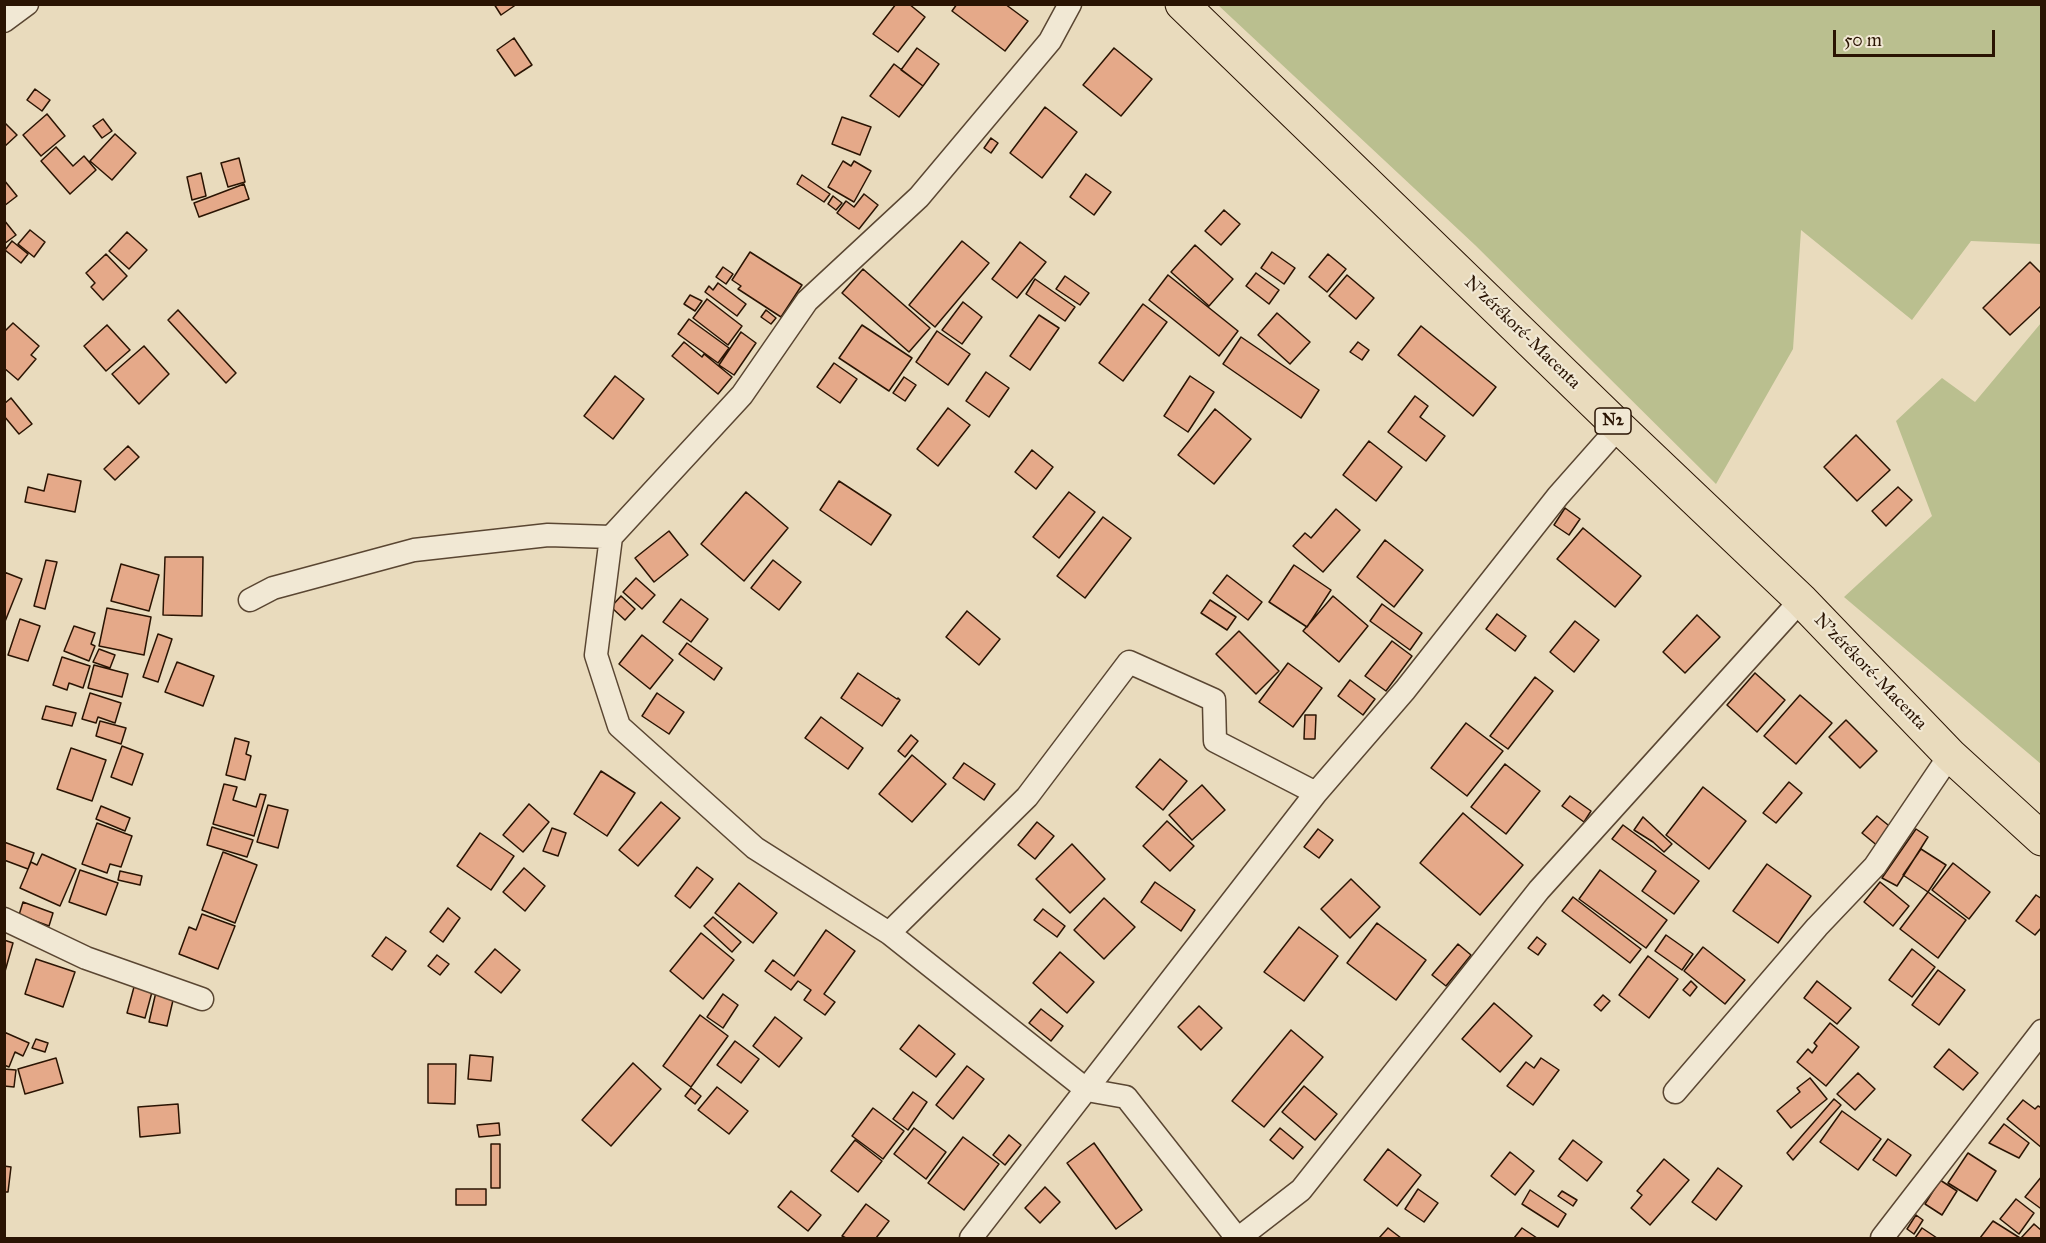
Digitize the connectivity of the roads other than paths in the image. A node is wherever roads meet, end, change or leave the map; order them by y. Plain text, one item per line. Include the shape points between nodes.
1 (27, 4) edge
2 (1070, 4) edge
3 (1182, 4) edge
4 (4, 21) edge
5 (1619, 427) junction
6 (611, 537) junction
7 (250, 600) dead end
8 (1801, 600) junction
9 (1950, 755) junction
10 (1316, 793) junction
11 (2042, 839) edge
12 (4, 919) edge
13 (889, 933) junction
14 (202, 999) dead end
15 (2042, 1030) edge
16 (1087, 1090) junction
17 (1675, 1092) dead end
18 (971, 1239) edge
19 (1238, 1239) edge
20 (1882, 1239) edge

1 - 4 street
2 - 6 street via 1050,40 919,197 807,301 742,395
3 - 5 highway, N'zérékoré-Macenta / N2
5 - 8 highway, N'zérékoré-Macenta / N2
5 - 10 street
6 - 7 street via 548,535 414,550 273,588
6 - 13 street via 596,655 619,726 755,848
8 - 9 highway, N'zérékoré-Macenta / N2
8 - 19 street via 1539,890 1301,1190
9 - 11 highway, N'zérékoré-Macenta / N2
9 - 17 street via 1875,866 1817,927
10 - 13 street via 1215,741 1214,700 1129,662 1027,797
10 - 16 street
12 - 14 street via 86,958
13 - 16 street
15 - 20 street
16 - 18 street
16 - 19 street via 1126,1097

